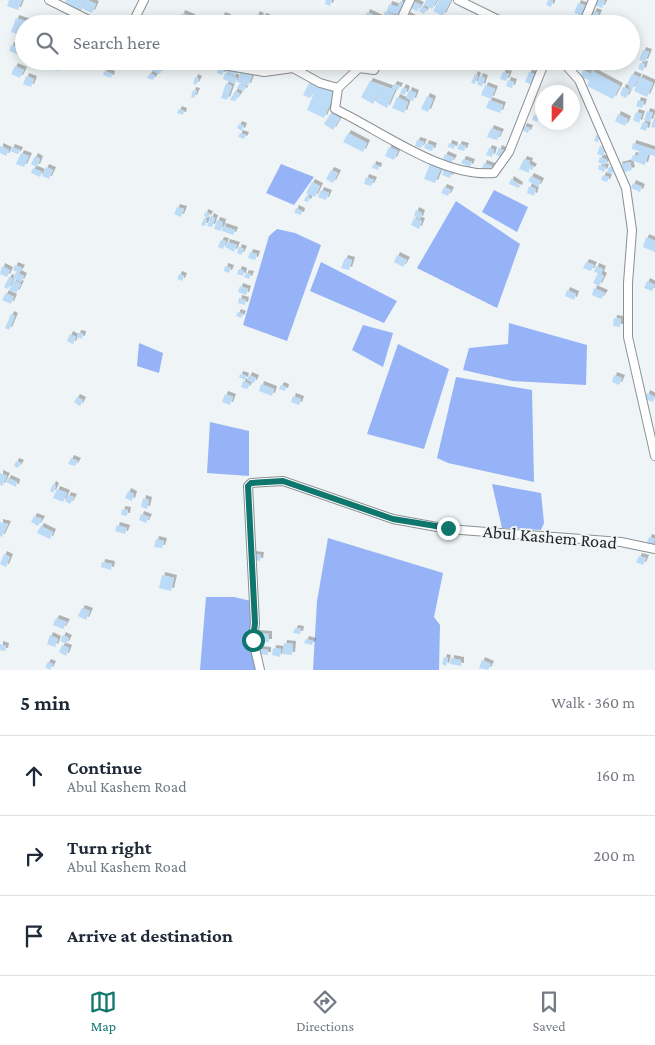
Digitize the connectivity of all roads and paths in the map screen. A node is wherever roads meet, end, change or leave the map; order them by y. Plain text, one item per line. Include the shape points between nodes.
1 (49, 0) edge
2 (144, 0) edge
3 (410, 0) edge
4 (458, 0) edge
5 (593, 0) edge
6 (79, 15) edge
7 (136, 15) edge
8 (403, 15) edge
9 (489, 15) edge
10 (587, 15) edge
11 (252, 70) edge
12 (278, 70) edge
13 (297, 70) edge
14 (357, 70) edge
15 (542, 70) edge
16 (570, 70) edge
17 (338, 88) junction
18 (655, 456) edge
19 (655, 549) edge
20 (260, 670) edge

1 - 6 street
2 - 7 street
3 - 8 street
4 - 9 street
5 - 10 street
11 - 12 street
13 - 17 street via 320,83
14 - 17 street
15 - 17 street via 510,152 494,173 465,170 433,161 334,109
16 - 18 street via 579,80 626,188 632,230 628,337
19 - 20 street, Abul Kashem Road via 621,542 448,528 393,519 283,481 251,483 248,486 248,512 255,623 253,640

